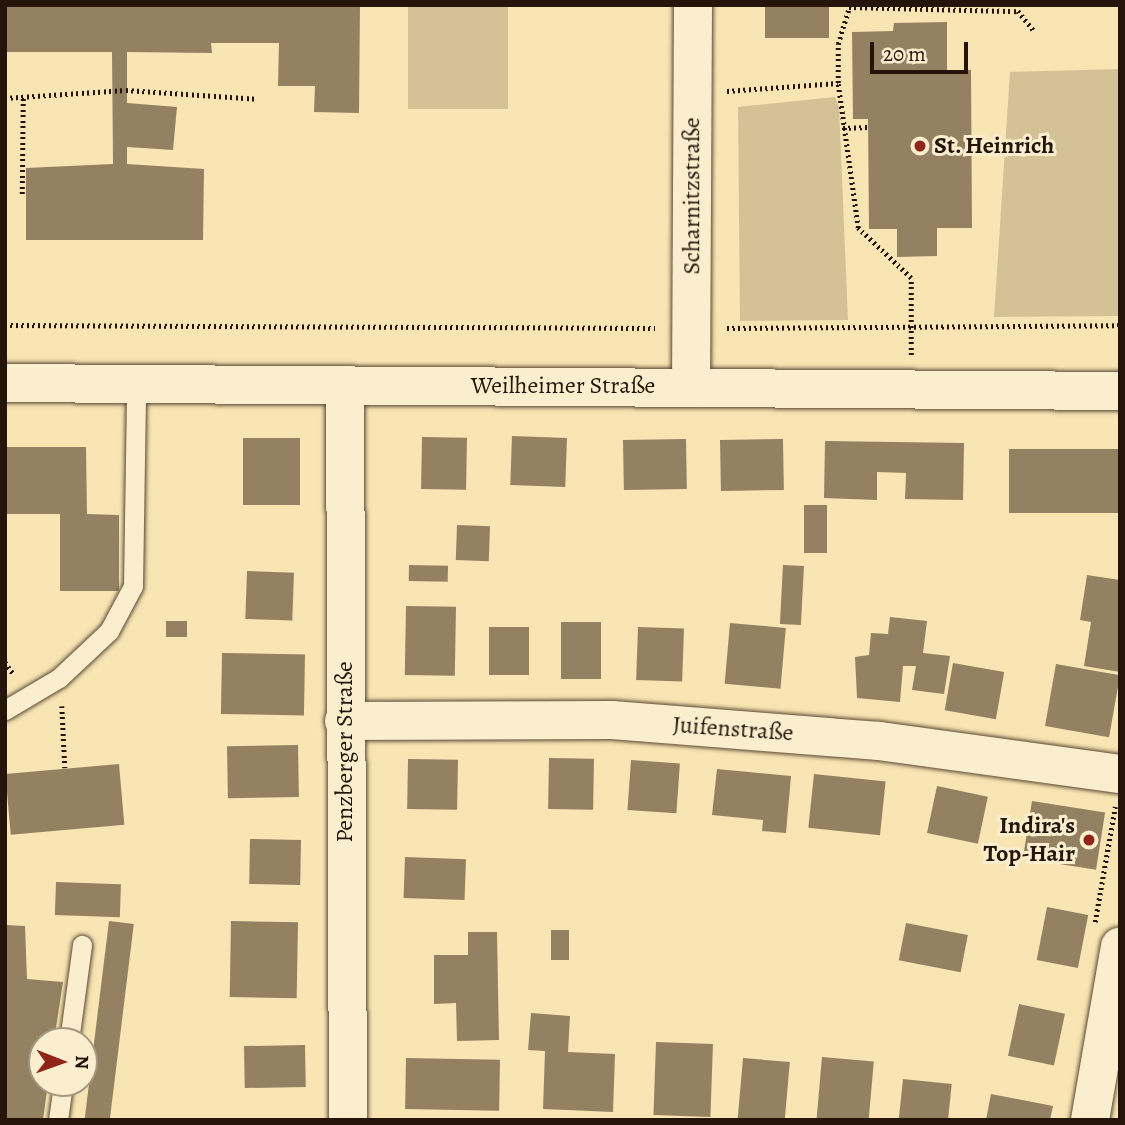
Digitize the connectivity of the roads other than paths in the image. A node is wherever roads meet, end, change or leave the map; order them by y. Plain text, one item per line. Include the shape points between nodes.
1 (693, 5) edge
2 (5, 383) edge
3 (136, 384) junction
4 (345, 385) junction
5 (691, 387) junction
6 (1120, 391) edge
7 (5, 710) edge
8 (344, 721) junction
9 (1120, 774) edge
10 (82, 945) dead end
11 (1120, 947) edge
12 (71, 1027) edge
13 (61, 1097) edge
14 (58, 1120) edge
15 (348, 1120) edge
16 (1090, 1120) edge

1 - 5 street, Scharnitzstraße
2 - 3 street, Weilheimer Straße
3 - 4 street, Weilheimer Straße
3 - 7 lane via 133,586 109,631 59,678
4 - 5 street, Weilheimer Straße
4 - 8 street, Penzberger Straße
5 - 6 street, Weilheimer Straße
8 - 9 street, Juifenstraße via 612,720 879,741
8 - 15 street, Penzberger Straße
10 - 12 lane
11 - 16 street
13 - 14 lane

